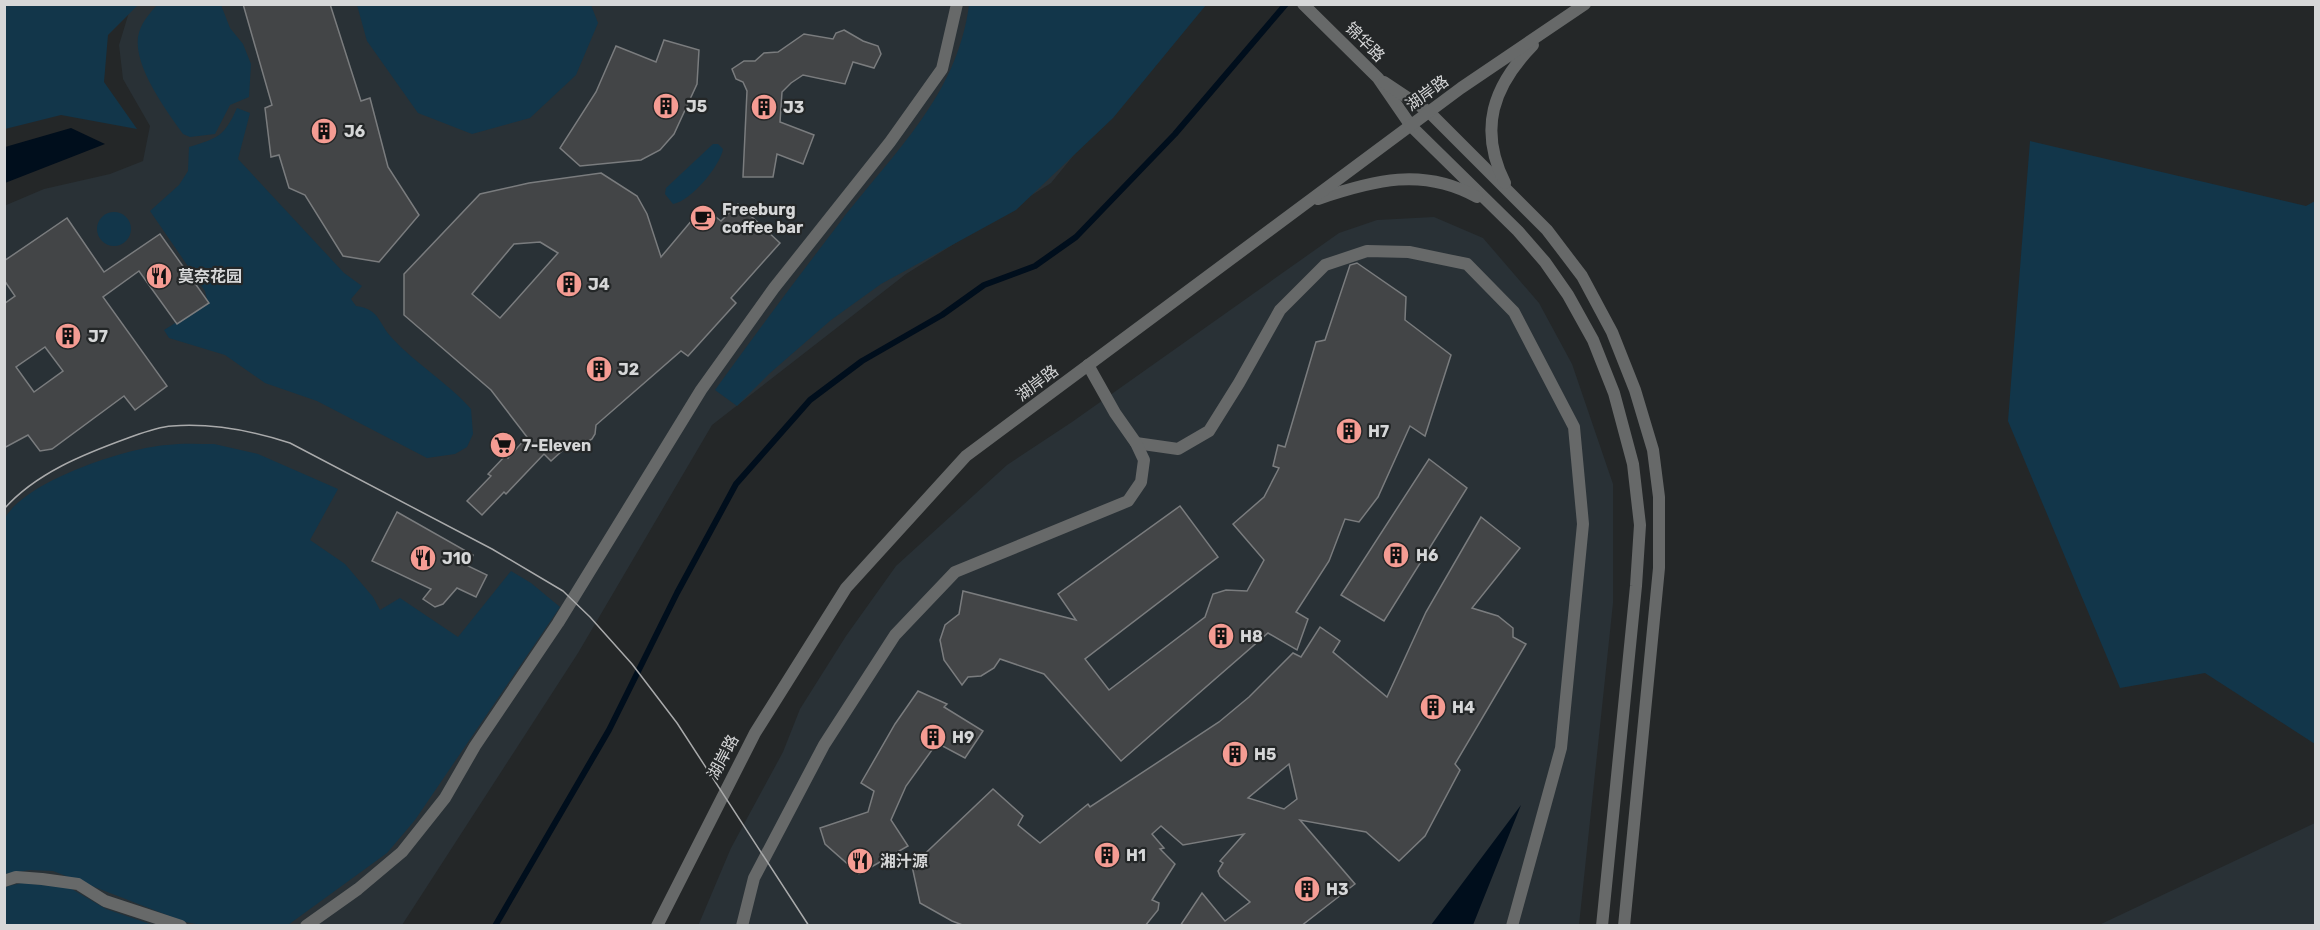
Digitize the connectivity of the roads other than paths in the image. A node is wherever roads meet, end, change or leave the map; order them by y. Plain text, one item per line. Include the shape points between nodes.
1 (957, 4) edge
2 (1303, 4) edge
3 (1585, 4) edge
4 (1546, 31) junction
5 (1378, 78) junction
6 (1429, 112) junction
7 (1411, 126) junction
8 (1510, 193) junction
9 (1308, 202) junction
10 (1493, 207) junction
11 (1088, 365) junction
12 (1137, 443) junction
13 (4, 881) edge
14 (181, 926) edge
15 (306, 926) edge
16 (657, 926) edge
17 (742, 926) edge
18 (1512, 926) edge
19 (1602, 926) edge
20 (1624, 926) edge

1 - 15 street via 942,69 701,390 445,798 402,852
2 - 5 street, 锦华路
3 - 4 street, 湖岸路
4 - 6 street, 湖岸路
4 - 8 street via 1504,82 1491,116 1495,158
5 - 6 street, 锦华路
5 - 7 street, 锦华路
6 - 7 street, 湖岸路
6 - 8 street, 锦华路
7 - 9 street, 湖岸路
7 - 10 street, 锦华路
8 - 20 street, 锦华路 via 1547,230 1582,276 1612,332 1653,450 1659,497 1659,568
9 - 10 street via 1362,186 1405,179 1445,182
9 - 11 street, 湖岸路
10 - 19 street via 1545,262 1593,340 1614,393 1633,464 1640,525 1636,586
11 - 12 street
11 - 16 street, 湖岸路 via 966,456 846,588 755,733
12 - 17 street via 1144,460 1141,482 1128,501 955,572 895,635 824,745 754,878
12 - 18 street via 1178,449 1209,431 1280,310 1325,265 1367,251 1409,252 1467,264 1514,312 1574,427 1584,524 1561,748
13 - 14 street via 16,877 78,884 105,901

